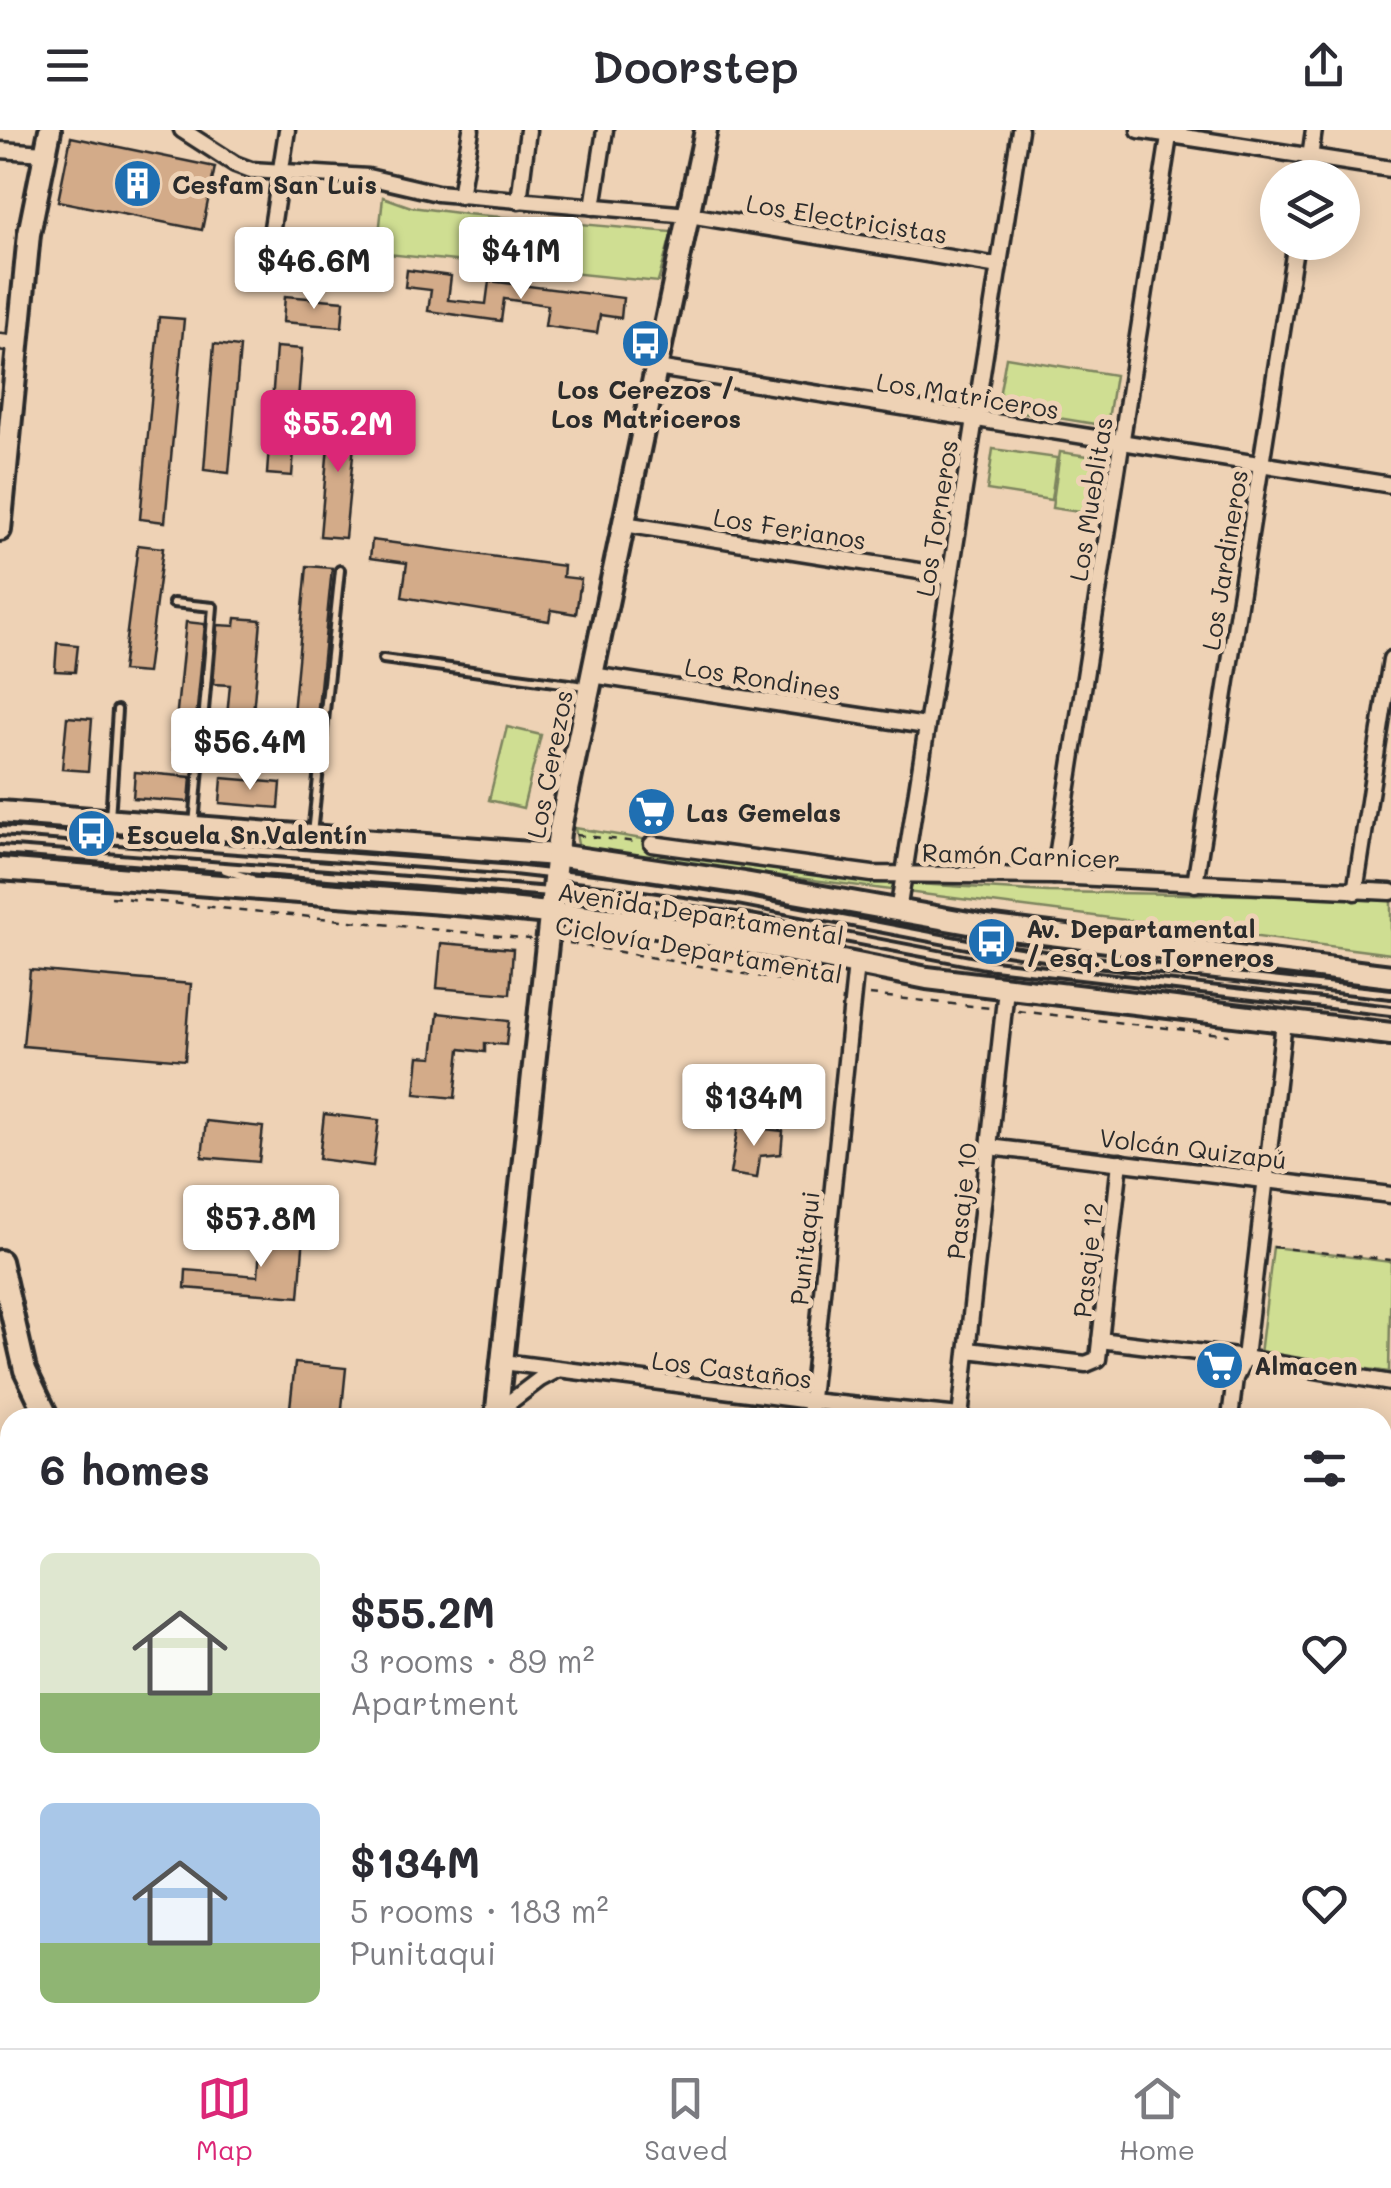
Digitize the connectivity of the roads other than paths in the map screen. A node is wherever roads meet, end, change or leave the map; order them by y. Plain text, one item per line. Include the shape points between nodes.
1 (50, 130) edge
2 (182, 130) edge
3 (287, 130) edge
4 (470, 130) edge
5 (528, 130) edge
6 (605, 130) edge
7 (706, 130) edge
8 (1020, 130) edge
9 (1140, 130) edge
10 (1314, 130) edge
11 (1169, 132) edge
12 (0, 150) edge
13 (45, 154) junction
14 (1310, 157) junction
15 (1310, 160) edge
16 (1391, 170) edge
17 (280, 172) junction
18 (460, 196) junction
19 (519, 201) junction
20 (593, 207) junction
21 (689, 215) junction
22 (271, 234) dead end
23 (1293, 260) edge
24 (998, 266) junction
25 (9, 343) edge
26 (656, 368) junction
27 (974, 418) junction
28 (1121, 442) junction
29 (1262, 464) junction
30 (1391, 485) edge
31 (624, 524) junction
32 (0, 530) edge
33 (340, 570) dead end
34 (950, 576) junction
35 (172, 603) dead end
36 (384, 659) dead end
37 (1391, 659) edge
38 (591, 681) junction
39 (117, 710) dead end
40 (926, 726) junction
41 (0, 812) edge
42 (110, 820) junction
43 (194, 826) junction
44 (0, 831) edge
45 (312, 835) junction
46 (652, 844) road end
47 (0, 850) edge
48 (215, 867) junction
49 (0, 869) edge
50 (904, 874) junction
51 (1054, 876) junction
52 (552, 883) junction
53 (1195, 884) junction
54 (1354, 892) junction
55 (1391, 892) edge
56 (320, 894) junction
57 (898, 912) junction
58 (856, 964) junction
59 (1391, 976) edge
60 (1391, 994) edge
61 (1005, 999) junction
62 (1391, 1012) edge
63 (1284, 1022) junction
64 (1391, 1034) edge
65 (989, 1146) junction
66 (1120, 1162) junction
67 (1266, 1180) junction
68 (1391, 1194) edge
69 (0, 1261) edge
70 (1100, 1340) junction
71 (968, 1350) junction
72 (1245, 1358) junction
73 (503, 1362) junction
74 (558, 1370) junction
75 (1391, 1382) edge
76 (810, 1401) junction
77 (43, 1408) edge
78 (496, 1408) edge
79 (506, 1408) edge
80 (810, 1408) edge
81 (876, 1408) edge
82 (961, 1408) edge
83 (1231, 1408) edge

1 - 13 main road
2 - 17 street, Los Electricistas via 244,168
3 - 17 street
4 - 18 street
5 - 19 street
6 - 20 street
7 - 21 main road, Los Cerezos
8 - 24 street, Los Torneros
9 - 11 street
10 - 14 street
11 - 14 street
11 - 28 street, Los Mueblitas
12 - 13 street
13 - 25 main road
14 - 15 street
14 - 16 street
17 - 18 street, Los Electricistas via 368,176
17 - 22 street
18 - 19 street, Los Electricistas
19 - 20 street, Los Electricistas
20 - 21 street, Los Electricistas
21 - 24 street, Los Electricistas
21 - 26 main road, Los Cerezos
23 - 29 street, Los Jardineros
24 - 27 street, Los Torneros
25 - 32 main road
26 - 27 street, Los Matriceros
26 - 31 main road, Los Cerezos
27 - 28 street, Los Matriceros
27 - 34 street, Los Torneros
28 - 29 street, Los Matriceros
28 - 51 street, Los Mueblitas
29 - 30 street, Los Matriceros
29 - 53 street, Los Jardineros
31 - 34 street, Los Ferianos
31 - 38 main road, Los Cerezos
33 - 45 lane
34 - 40 street, Los Torneros
35 - 43 lane via 213,607
36 - 38 lane
37 - 54 street
38 - 40 street, Los Rondines
38 - 52 main road, Los Cerezos
39 - 42 lane
40 - 50 street, Los Torneros
41 - 42 main road, Avenida Departamental
42 - 43 main road, Avenida Departamental
43 - 45 main road, Avenida Departamental
44 - 52 lane
45 - 52 main road, Avenida Departamental
46 - 50 street, Ramón Carnicer
47 - 48 lane
48 - 52 lane
48 - 56 lane
49 - 56 main road, Avenida Departamental
50 - 51 street, Ramón Carnicer
50 - 57 street, Los Torneros
51 - 53 street, Ramón Carnicer
52 - 56 main road, Avenida Departamental
52 - 57 main road, Avenida Departamental via 744,883
52 - 58 main road, Avenida Departamental via 712,935
52 - 60 lane via 720,898 1058,958
52 - 62 lane via 985,964
52 - 73 main road, Los Cerezos
53 - 54 street, Ramón Carnicer
54 - 55 street, Ramón Carnicer
57 - 59 main road, Avenida Departamental
58 - 61 main road, Avenida Departamental
58 - 76 street, Punitaqui
61 - 63 main road, Avenida Departamental
61 - 65 street, Pasaje 10
63 - 64 main road, Avenida Departamental
63 - 67 street
65 - 66 street, Volcán Quizapú
65 - 71 street, Pasaje 10
66 - 67 street, Volcán Quizapú
66 - 70 street, Pasaje 12
67 - 68 street, Volcán Quizapú
67 - 72 street
69 - 77 main road via 24,1370
70 - 71 street, Pasaje 12 via 1094,1362 1086,1364
70 - 72 street
71 - 82 street, Pasaje 10
72 - 75 street
72 - 83 street
73 - 74 street, Los Castaños
73 - 78 main road, Los Cerezos
74 - 76 street, Los Castaños
74 - 79 street
76 - 80 street, Punitaqui
76 - 81 street, Los Castaños

